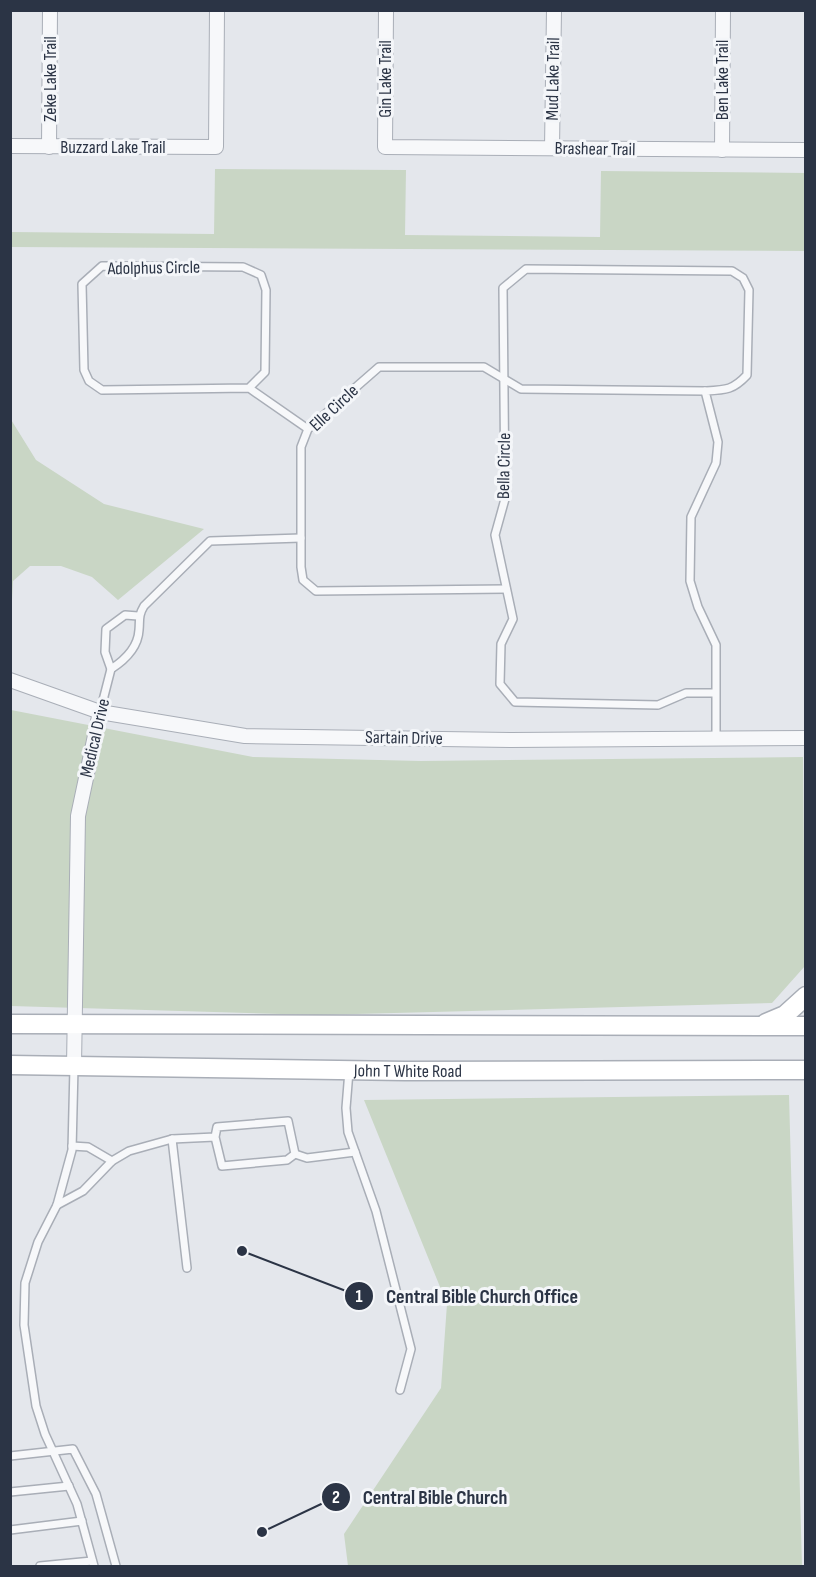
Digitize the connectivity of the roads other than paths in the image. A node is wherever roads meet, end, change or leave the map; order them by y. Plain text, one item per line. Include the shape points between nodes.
1 (50, 10) edge
2 (217, 10) edge
3 (386, 10) edge
4 (554, 10) edge
5 (723, 10) edge
6 (10, 146) edge
7 (49, 147) junction
8 (385, 147) joint
9 (552, 148) junction
10 (722, 150) junction
11 (806, 150) edge
12 (732, 271) joint
13 (504, 378) junction
14 (249, 388) junction
15 (705, 391) junction
16 (308, 429) junction
17 (301, 537) junction
18 (506, 589) junction
19 (138, 616) junction
20 (111, 669) junction
21 (10, 680) edge
22 (716, 693) junction
23 (100, 712) junction
24 (716, 738) junction
25 (806, 738) edge
26 (806, 996) edge
27 (10, 1024) edge
28 (75, 1024) junction
29 (760, 1025) junction
30 (806, 1026) edge
31 (10, 1065) edge
32 (74, 1066) junction
33 (806, 1070) edge
34 (349, 1071) junction
35 (215, 1137) junction
36 (172, 1139) junction
37 (72, 1146) junction
38 (355, 1152) junction
39 (295, 1154) junction
40 (112, 1161) junction
41 (57, 1205) junction
42 (187, 1268) dead end
43 (400, 1390) dead end
44 (53, 1451) junction
45 (10, 1456) edge
46 (69, 1486) junction
47 (10, 1492) edge
48 (82, 1521) junction
49 (10, 1530) edge
50 (93, 1564) edge
51 (40, 1566) edge
52 (116, 1566) edge

1 - 7 street, Zeke Lake Trail
2 - 7 street, Buzzard Lake Trail via 216,147
3 - 8 street, Gin Lake Trail
4 - 9 street, Mud Lake Trail
5 - 10 street, Ben Lake Trail
6 - 7 street, Buzzard Lake Trail
8 - 9 street, Brashear Trail
9 - 10 street, Brashear Trail
10 - 11 street, Brashear Trail
12 - 13 lane, Bella Circle via 526,268 503,288
12 - 15 lane, Elle Circle via 743,278 749,290 747,375 728,390
13 - 15 lane, Elle Circle via 521,389
13 - 16 lane, Elle Circle via 484,367 379,367
13 - 18 lane, Bella Circle via 505,499 495,535
14 - 14 lane, Adolphus Circle via 265,372 266,290 261,275 243,267 102,266 82,284 84,370 89,381 102,390
14 - 16 lane
15 - 22 lane via 718,442 716,464 691,517 690,581 716,645
16 - 17 lane, Elle Circle via 301,447
17 - 18 lane, Elle Circle via 303,580 316,591
17 - 19 lane via 210,541
18 - 22 lane, Bella Circle via 513,619 501,644 500,684 515,702 658,705 686,693
19 - 20 lane via 139,632 134,647
19 - 20 lane via 125,615 106,629 105,652
20 - 23 lane, Medical Drive
21 - 23 street, Sartain Drive
22 - 24 lane
23 - 24 street, Sartain Drive via 245,736
23 - 28 street, Medical Drive via 78,816
24 - 25 street, Sartain Drive
26 - 29 main road via 785,1015
27 - 28 main road
28 - 29 main road
28 - 32 street, Medical Drive
29 - 30 main road
31 - 32 main road, John T White Road
32 - 34 main road, John T White Road
32 - 37 lane
33 - 34 main road, John T White Road
34 - 38 lane via 346,1108
35 - 36 lane
35 - 39 lane via 222,1166 287,1160
35 - 39 lane via 217,1127 288,1121
36 - 40 lane via 129,1151
36 - 42 lane
37 - 40 lane via 88,1147
37 - 41 lane
38 - 39 lane via 308,1158
38 - 43 lane via 376,1211 411,1349
40 - 41 lane via 83,1191
41 - 44 lane via 38,1242 25,1282 24,1325 36,1406
44 - 45 lane
44 - 46 lane
44 - 52 lane via 73,1449 96,1494
46 - 47 lane
46 - 48 lane
48 - 49 lane
48 - 50 lane
50 - 51 lane

